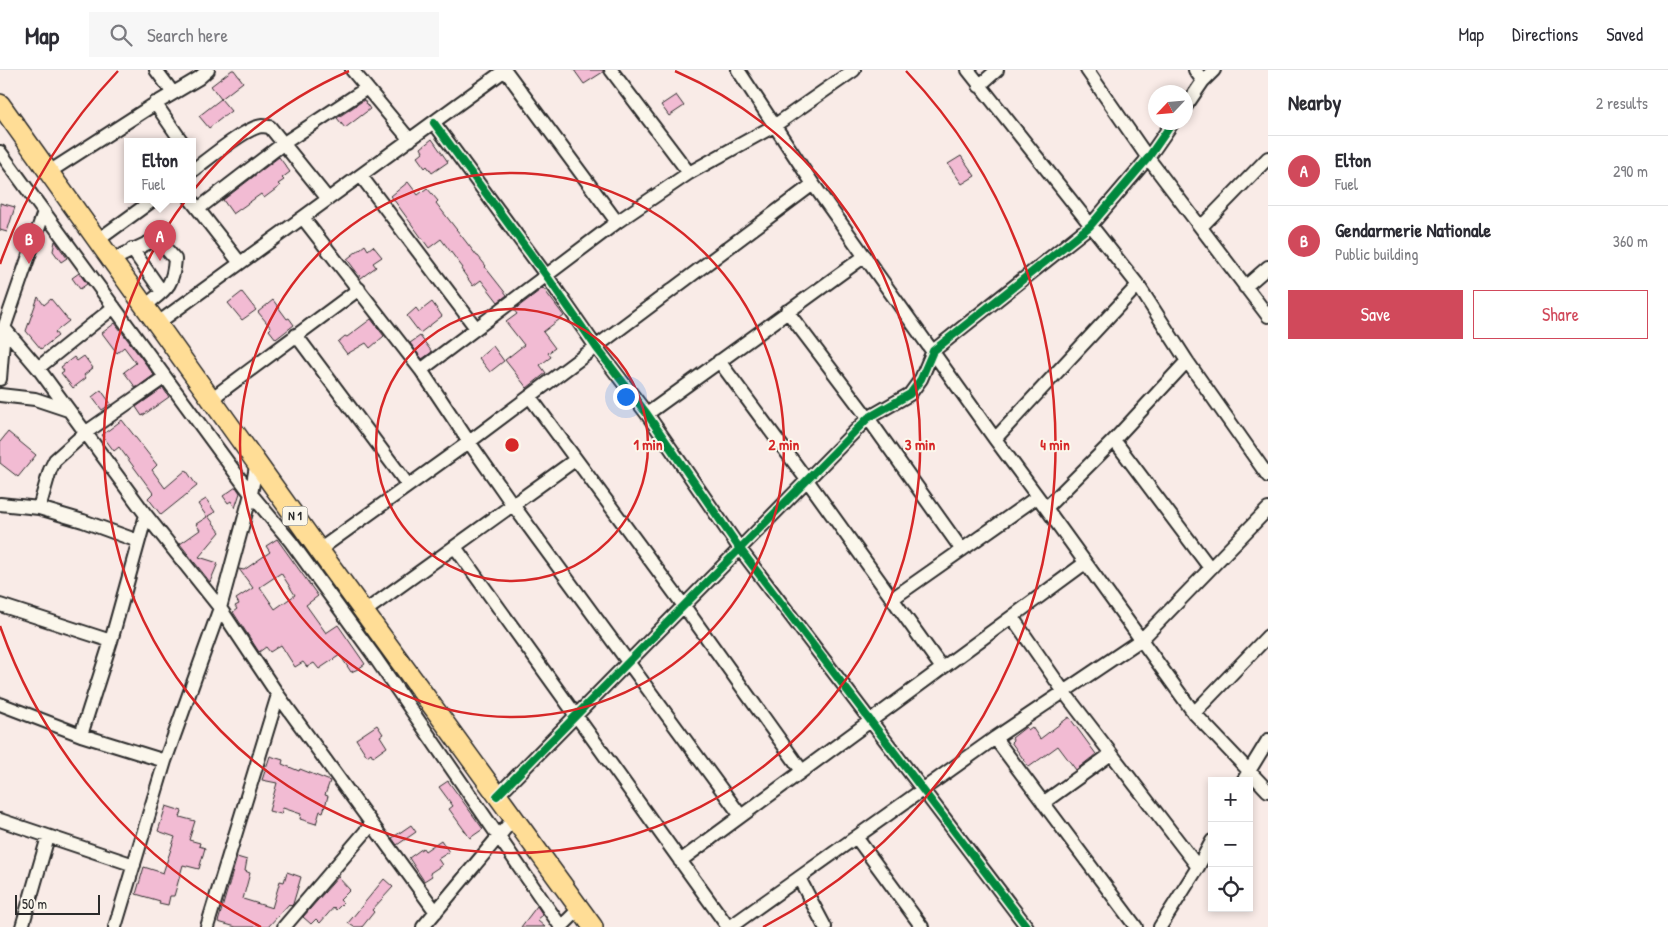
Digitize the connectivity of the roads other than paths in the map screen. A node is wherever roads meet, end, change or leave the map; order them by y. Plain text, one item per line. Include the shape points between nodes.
1 (156, 70) edge
2 (208, 70) edge
3 (352, 70) edge
4 (505, 70) edge
5 (611, 70) edge
6 (738, 70) edge
7 (854, 70) edge
8 (968, 70) edge
9 (997, 70) edge
10 (1087, 70) edge
11 (1195, 70) edge
12 (1214, 70) edge
13 (1203, 81) junction
14 (979, 86) junction
15 (367, 88) junction
16 (173, 93) junction
17 (1193, 96) edge
18 (155, 103) junction
19 (0, 104) edge
20 (434, 123) junction
21 (774, 126) junction
22 (1167, 130) edge
23 (179, 138) edge
24 (410, 140) junction
25 (284, 143) junction
26 (0, 152) edge
27 (1148, 158) junction
28 (1268, 158) edge
29 (196, 164) edge
30 (49, 172) junction
31 (689, 173) junction
32 (361, 176) junction
33 (813, 184) junction
34 (328, 199) junction
35 (149, 203) edge
36 (196, 203) edge
37 (194, 204) edge
38 (44, 212) junction
39 (303, 218) junction
40 (617, 222) junction
41 (1090, 226) junction
42 (1201, 227) junction
43 (98, 240) junction
44 (132, 249) junction
45 (866, 256) junction
46 (112, 260) junction
47 (240, 263) junction
48 (1268, 266) edge
49 (546, 275) junction
50 (1138, 285) junction
51 (1245, 287) junction
52 (359, 289) junction
53 (162, 292) junction
54 (145, 306) junction
55 (114, 307) junction
56 (787, 311) junction
57 (1268, 316) edge
58 (158, 323) junction
59 (4, 328) junction
60 (476, 328) junction
61 (296, 335) junction
62 (596, 347) junction
63 (933, 351) junction
64 (719, 361) junction
65 (1186, 361) junction
66 (38, 368) junction
67 (421, 370) junction
68 (165, 377) junction
69 (0, 379) edge
70 (0, 395) edge
71 (530, 397) junction
72 (211, 399) junction
73 (68, 410) junction
74 (647, 414) junction
75 (868, 418) junction
76 (86, 433) junction
77 (995, 438) junction
78 (1114, 440) junction
79 (469, 442) junction
80 (575, 460) junction
81 (257, 461) junction
82 (1268, 476) edge
83 (807, 480) junction
84 (408, 485) junction
85 (251, 494) junction
86 (1037, 497) junction
87 (0, 504) edge
88 (513, 505) junction
89 (39, 508) junction
90 (1046, 508) junction
91 (1268, 509) edge
92 (146, 515) junction
93 (138, 541) junction
94 (455, 548) junction
95 (740, 549) junction
96 (319, 550) junction
97 (962, 550) junction
98 (1085, 563) junction
99 (1210, 568) junction
100 (892, 600) junction
101 (0, 605) edge
102 (684, 606) junction
103 (220, 608) junction
104 (364, 612) junction
105 (1012, 617) junction
106 (1268, 636) edge
107 (1142, 639) junction
108 (111, 641) junction
109 (629, 661) junction
110 (942, 668) junction
111 (1064, 692) junction
112 (278, 695) junction
113 (2, 704) edge
114 (1194, 712) junction
115 (576, 715) junction
116 (0, 718) edge
117 (871, 720) junction
118 (81, 735) junction
119 (995, 738) junction
120 (1268, 740) edge
121 (1111, 754) junction
122 (165, 761) junction
123 (802, 771) junction
124 (1246, 776) edge
125 (923, 789) junction
126 (1268, 791) edge
127 (498, 796) junction
128 (1043, 803) junction
129 (741, 816) junction
130 (514, 818) junction
131 (0, 820) edge
132 (372, 824) junction
133 (48, 837) junction
134 (498, 837) junction
135 (856, 837) junction
136 (1208, 848) edge
137 (680, 861) junction
138 (134, 865) junction
139 (1198, 867) junction
140 (799, 878) junction
141 (579, 909) junction
142 (436, 912) junction
143 (1166, 924) edge
144 (22, 927) edge
145 (115, 927) edge
146 (207, 927) edge
147 (284, 927) edge
148 (423, 927) edge
149 (561, 927) edge
150 (592, 927) edge
151 (729, 927) edge
152 (825, 927) edge
153 (922, 927) edge
154 (1027, 927) edge
155 (1136, 927) edge

1 - 16 street
2 - 16 street
3 - 15 street
4 - 20 street
4 - 40 street
5 - 31 street
6 - 21 street
7 - 21 street
8 - 14 street
9 - 14 street
10 - 27 street
11 - 13 street
12 - 13 street
13 - 17 street
14 - 41 street
15 - 24 street
15 - 25 street
16 - 18 street
18 - 23 street
18 - 30 street
19 - 30 highway, N 1
20 - 24 street
20 - 49 street
21 - 31 street
21 - 33 street
22 - 27 street
24 - 32 street
25 - 29 street via 270,127 262,126
25 - 34 street
25 - 36 street
26 - 38 street
27 - 41 street
27 - 42 street
28 - 42 street
30 - 43 highway, N 1
31 - 40 street
32 - 34 street
32 - 60 street
33 - 45 street
33 - 62 street
34 - 39 street
35 - 43 street
37 - 47 street
38 - 55 street
38 - 59 street
39 - 47 street
39 - 52 street
40 - 49 street
41 - 50 street
41 - 63 street
42 - 51 street
43 - 46 highway, N 1
44 - 46 street
44 - 53 street
44 - 53 street via 150,242 161,243 175,259 174,275
45 - 56 street
45 - 63 street
46 - 54 highway, N 1
47 - 58 street
48 - 51 street
49 - 60 street
49 - 62 street
50 - 65 street
50 - 77 street
51 - 57 street
52 - 61 street
52 - 67 street
53 - 54 street
54 - 58 highway, N 1
55 - 66 street
55 - 68 street
56 - 64 street
56 - 75 street
58 - 72 highway, N 1
59 - 66 street
59 - 69 street
60 - 67 street
61 - 72 street
61 - 84 street
62 - 71 street
62 - 74 street
63 - 75 street via 921,379 910,394
63 - 77 street
64 - 74 street
64 - 83 street
65 - 78 street
65 - 82 street
66 - 73 street
67 - 79 street
68 - 76 street
68 - 85 street
70 - 73 street via 35,399
71 - 79 street
71 - 80 street
72 - 81 highway, N 1
73 - 76 street
74 - 95 street
75 - 83 street
75 - 97 street
76 - 89 street via 55,460
76 - 92 street
77 - 86 street
78 - 90 street
78 - 99 street
79 - 84 street
79 - 88 street
80 - 88 street
80 - 102 street
81 - 85 street
81 - 96 highway, N 1
83 - 95 street
83 - 100 street
84 - 96 street
85 - 103 street
85 - 134 street via 291,542 374,656
86 - 90 street
86 - 97 street
87 - 89 street
88 - 94 street
88 - 109 street
89 - 93 street
90 - 98 street
91 - 99 street
92 - 93 street
92 - 103 street
93 - 108 street
94 - 104 street
94 - 115 street
95 - 102 street
95 - 117 street
96 - 104 highway, N 1
97 - 100 street
98 - 105 street
98 - 107 street
99 - 107 street
100 - 110 street
101 - 108 street
102 - 109 street
102 - 123 street
103 - 112 street
103 - 122 street
104 - 127 highway, N 1
105 - 110 street
105 - 111 street
106 - 114 street
107 - 111 street
107 - 114 street
108 - 118 street
109 - 115 street
109 - 129 street
110 - 117 street
111 - 119 street
111 - 121 street
112 - 132 street
112 - 146 street
113 - 116 street
113 - 118 street
114 - 124 street
115 - 127 street
115 - 137 street
117 - 123 street
117 - 125 street
118 - 122 street
119 - 125 street
119 - 128 street
120 - 124 street
121 - 128 street
121 - 139 street
122 - 138 street
123 - 129 street
124 - 126 street
125 - 135 street
125 - 154 street
127 - 130 highway, N 1
128 - 155 street
129 - 137 street
130 - 134 street
130 - 141 highway, N 1
131 - 133 street
132 - 142 street
132 - 147 street
133 - 138 street
133 - 144 street
134 - 142 street
134 - 149 street
135 - 140 street
135 - 153 street
136 - 139 street
137 - 151 street
138 - 145 street
139 - 143 street
140 - 151 street
140 - 152 street
141 - 149 street
141 - 150 highway, N 1
142 - 148 street

